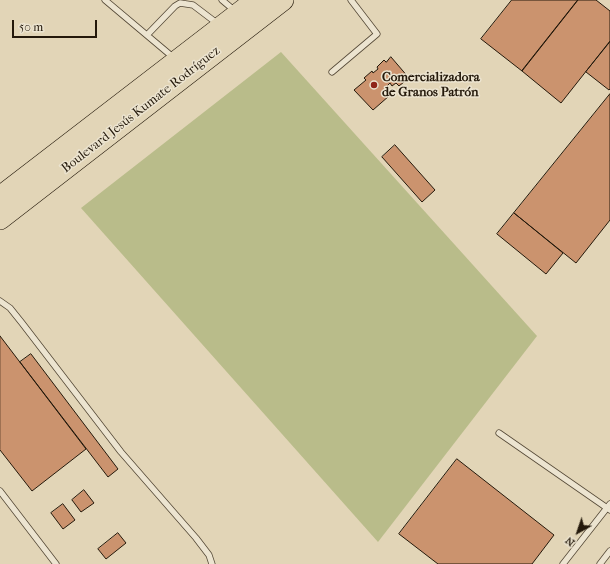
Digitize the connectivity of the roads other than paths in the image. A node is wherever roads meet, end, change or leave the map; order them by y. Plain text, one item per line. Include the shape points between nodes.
1 (105, 0) edge
2 (222, 0) edge
3 (256, 0) edge
4 (283, 0) edge
5 (351, 0) edge
6 (238, 14) junction
7 (221, 27) junction
8 (147, 35) junction
9 (178, 61) junction
10 (332, 72) dead end
11 (0, 197) edge
12 (0, 219) edge
13 (0, 301) edge
14 (499, 433) dead end
15 (0, 491) edge
16 (609, 507) edge
17 (610, 551) edge
18 (56, 564) edge
19 (212, 564) edge
20 (563, 564) edge
21 (600, 564) edge

1 - 8 lane
2 - 6 lane
3 - 6 highway, Boulevard Jesús Kumate Rodríguez
4 - 12 highway, Boulevard Jesús Kumate Rodríguez
5 - 10 lane via 377,34
6 - 7 highway, Boulevard Jesús Kumate Rodríguez
7 - 8 lane via 193,5 180,3
7 - 9 highway, Boulevard Jesús Kumate Rodríguez
8 - 9 lane
9 - 11 highway, Boulevard Jesús Kumate Rodríguez
13 - 19 lane via 10,308 121,452 196,538 209,555
14 - 16 lane
15 - 18 lane
16 - 20 lane
17 - 21 lane

